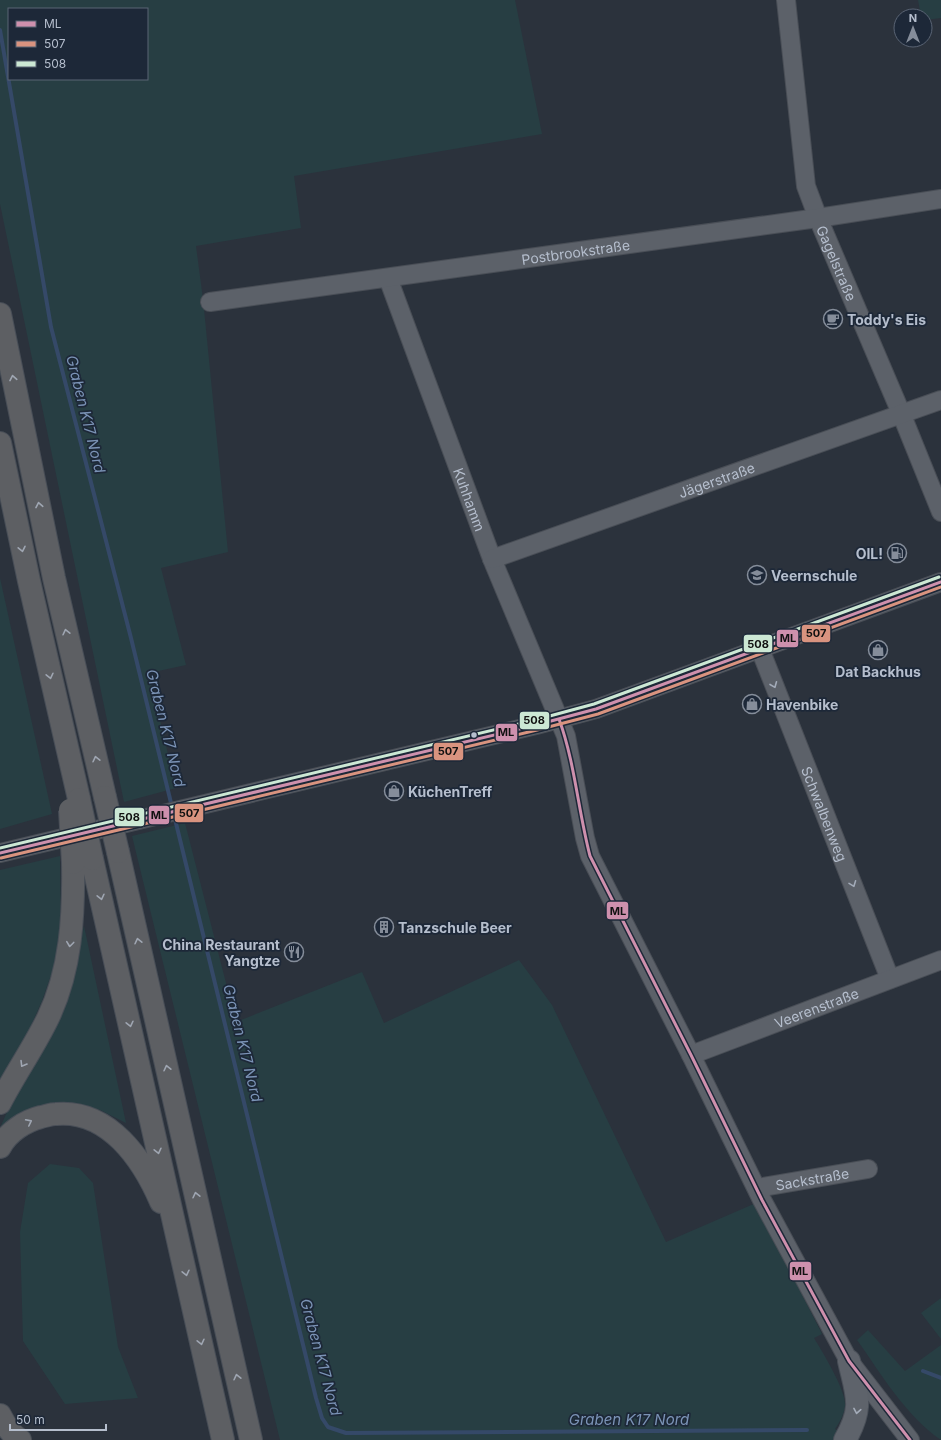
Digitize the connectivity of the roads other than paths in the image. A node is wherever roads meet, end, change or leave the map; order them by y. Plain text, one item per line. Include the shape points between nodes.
1 (786, 0) edge
2 (941, 199) edge
3 (818, 218) junction
4 (388, 278) junction
5 (210, 302) dead end
6 (0, 314) edge
7 (941, 400) edge
8 (901, 413) junction
9 (0, 443) edge
10 (941, 512) edge
11 (492, 559) junction
12 (941, 582) edge
13 (760, 649) junction
14 (559, 719) junction
15 (0, 853) edge
16 (83, 861) junction
17 (941, 960) edge
18 (890, 979) junction
19 (691, 1056) junction
20 (0, 1103) edge
21 (0, 1147) edge
22 (868, 1169) dead end
23 (757, 1188) junction
24 (179, 1242) junction
25 (849, 1361) junction
26 (0, 1415) edge
27 (20, 1440) edge
28 (223, 1440) edge
29 (251, 1440) edge
30 (845, 1440) edge
31 (910, 1440) edge

1 - 3 street, Gagelstraße via 806,186
2 - 3 street, Postbrookstraße
3 - 4 street, Postbrookstraße
3 - 8 street, Gagelstraße
4 - 5 street, Postbrookstraße
4 - 11 street, Kuhhamm
29 -> 6 highway, bridge via 54,578
7 - 8 street, Jägerstraße
8 - 10 street, Gagelstraße
8 - 11 street, Jägerstraße
9 -> 16 highway, bridge via 56,706
11 - 14 street, Kuhhamm
12 - 13 street
13 - 14 street via 596,709
13 -> 18 street, Schwalbenweg
14 - 15 street
14 - 19 street, Kuhhamm via 566,736 590,856
16 -> 20 highway via 69,950 60,988 49,1017
16 -> 24 highway
17 - 18 street, Veerenstraße
18 - 19 street, Veerenstraße
19 - 23 street, Kuhhamm
21 -> 24 highway via 18,1128 34,1119 56,1114 76,1114 95,1121 121,1139 138,1160 153,1184
22 - 23 street, Sackstraße
23 - 25 street, Kuhhamm
24 -> 28 highway
25 -> 30 main road via 858,1400 857,1414
25 - 31 street, Kuhhamm
26 - 27 highway

